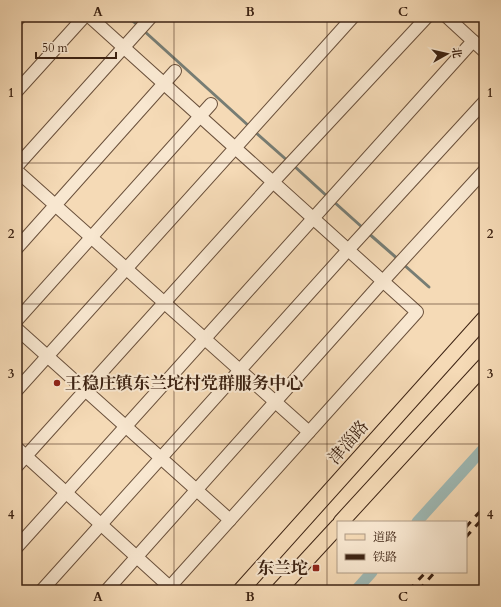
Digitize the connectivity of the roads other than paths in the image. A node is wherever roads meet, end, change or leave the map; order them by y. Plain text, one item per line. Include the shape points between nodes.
1 (20, 17) edge
2 (84, 17) edge
3 (90, 17) edge
4 (353, 17) edge
5 (427, 17) edge
6 (447, 17) edge
7 (17, 20) edge
8 (144, 25) edge
9 (473, 41) junction
10 (124, 47) junction
11 (484, 52) edge
12 (175, 71) dead end
13 (164, 83) junction
14 (17, 92) edge
15 (484, 102) edge
16 (211, 104) dead end
17 (199, 116) junction
18 (235, 148) junction
19 (17, 166) edge
20 (17, 171) edge
21 (484, 171) edge
22 (273, 182) junction
23 (55, 205) junction
24 (313, 218) junction
25 (91, 237) junction
26 (17, 248) edge
27 (348, 250) junction
28 (126, 269) junction
29 (383, 281) junction
30 (164, 302) junction
31 (484, 319) edge
32 (17, 320) edge
33 (17, 329) edge
34 (204, 339) junction
35 (47, 356) junction
36 (484, 366) edge
37 (240, 370) junction
38 (17, 390) edge
39 (85, 390) junction
40 (275, 402) junction
41 (126, 426) junction
42 (309, 432) junction
43 (22, 452) edge
44 (161, 458) junction
45 (17, 466) edge
46 (196, 490) junction
47 (66, 492) junction
48 (230, 520) junction
49 (342, 521) edge
50 (101, 524) junction
51 (337, 527) edge
52 (17, 547) edge
53 (137, 556) junction
54 (170, 589) edge
55 (42, 590) edge
56 (107, 590) edge
57 (241, 590) edge
58 (279, 590) edge

1 - 7 street
2 - 14 street
3 - 10 street
4 - 18 street
5 - 22 street
6 - 9 street
8 - 10 street
9 - 11 street
9 - 24 street
10 - 13 street
10 - 19 street
12 - 13 street
13 - 17 street
13 - 23 street
15 - 27 street
16 - 17 street
17 - 18 street
17 - 25 street
18 - 22 street
18 - 28 street
20 - 23 street
21 - 29 street
22 - 24 street
22 - 30 street
23 - 25 street
23 - 26 street
24 - 27 street
24 - 34 street
25 - 28 street
25 - 32 street
27 - 29 street
27 - 37 street
28 - 30 street
28 - 35 street
29 - 40 street
29 - 42 street via 417,312
30 - 34 street
30 - 39 street
31 - 57 main road, 津淄路
33 - 35 street
34 - 37 street
34 - 41 street
35 - 38 street
35 - 39 street
36 - 49 main road
37 - 40 street
37 - 44 street
39 - 41 street
39 - 43 street
40 - 42 street
40 - 46 street
41 - 44 street
41 - 47 street
42 - 48 street
43 - 45 street
43 - 47 street
44 - 46 street
44 - 50 street
46 - 48 street
46 - 53 street
47 - 50 street
47 - 52 street
48 - 54 street
50 - 53 street
50 - 55 street
51 - 58 main road
53 - 54 street
53 - 56 street

